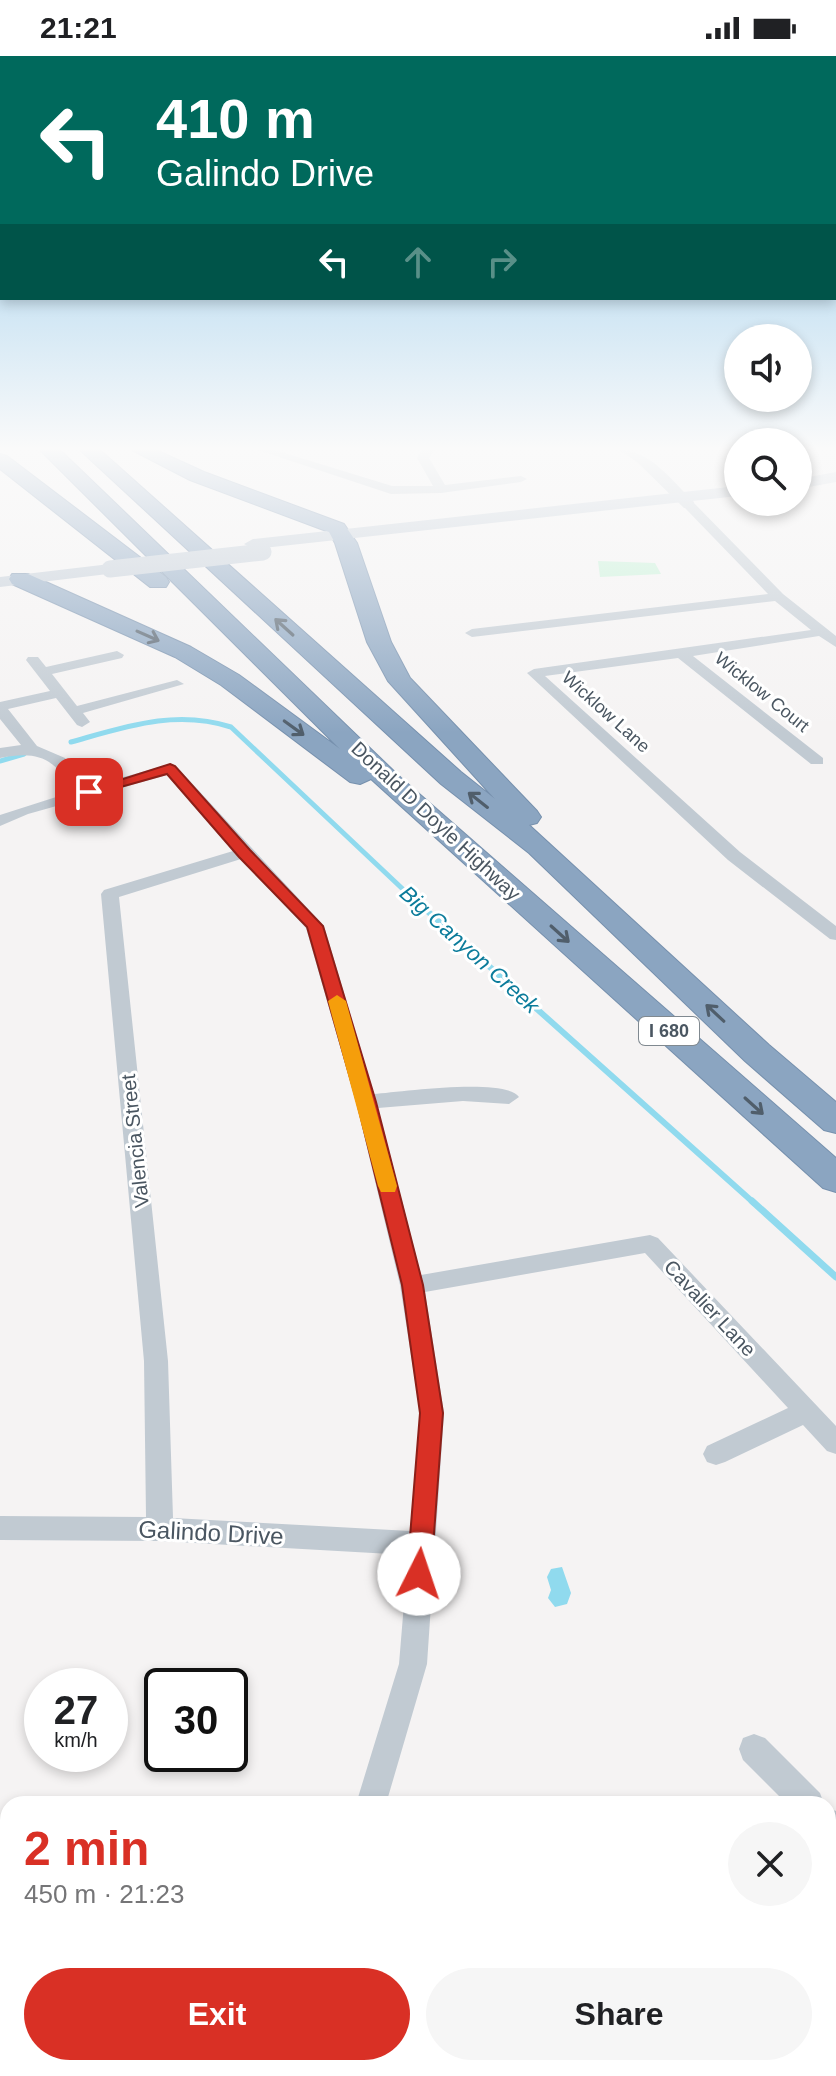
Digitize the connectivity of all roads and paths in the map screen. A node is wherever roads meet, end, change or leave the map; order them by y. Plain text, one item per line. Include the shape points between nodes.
1 (110, 544) edge
2 (147, 544) edge
3 (193, 544) edge
4 (290, 544) edge
5 (346, 544) edge
6 (726, 544) edge
7 (7, 578) edge
8 (778, 597) junction
9 (820, 632) junction
10 (472, 633) dead end
11 (836, 643) edge
12 (682, 654) junction
13 (117, 655) dead end
14 (33, 660) dead end
15 (43, 672) junction
16 (177, 684) dead end
17 (59, 693) junction
18 (0, 708) edge
19 (319, 711) junction
20 (30, 747) junction
21 (0, 753) edge
22 (817, 761) dead end
23 (391, 784) junction
24 (89, 792) junction
25 (0, 821) edge
26 (539, 847) junction
27 (244, 853) junction
28 (836, 935) edge
29 (509, 1097) dead end
30 (366, 1102) junction
31 (836, 1121) edge
32 (836, 1179) edge
33 (412, 1285) junction
34 (807, 1411) junction
35 (836, 1443) edge
36 (716, 1454) dead end
37 (0, 1528) edge
38 (160, 1529) junction
39 (421, 1544) junction
40 (754, 1749) dead end
41 (373, 1796) edge
42 (801, 1796) edge

1 - 19 highway via 284,690
2 - 19 highway, Donald D Doyle Highway / I 680
26 -> 3 highway, Donald D Doyle Highway / I 680 via 451,778
4 - 7 main road, bridge
5 - 26 highway via 387,662 528,818
6 - 8 street
7 -> 23 highway via 183,652 230,680 359,776
8 - 9 street
8 - 10 street
9 - 11 street
9 - 12 street, Wicklow Lane
12 - 22 street, Wicklow Court
12 - 28 street, Wicklow Lane via 534,673 734,856
13 - 15 street
14 - 15 street
15 - 17 street
16 - 17 street via 78,716
17 - 18 street
18 - 20 street
19 - 23 highway, Donald D Doyle Highway / I 680
20 - 21 street
20 - 24 street via 55,756
23 -> 32 highway, Donald D Doyle Highway / I 680
24 - 25 street
24 - 27 street via 170,769
31 -> 26 highway, Donald D Doyle Highway / I 680
27 - 30 street via 315,926
27 - 38 street, Valencia Street via 110,894 156,1361
29 - 30 street via 463,1094
30 - 33 street
33 - 34 street, Cavalier Lane via 650,1244
33 - 39 street via 432,1413
34 - 35 street, Cavalier Lane
34 - 36 street
37 - 38 street, Galindo Drive
38 - 39 street, Galindo Drive
39 - 41 street via 413,1664
40 - 42 street

